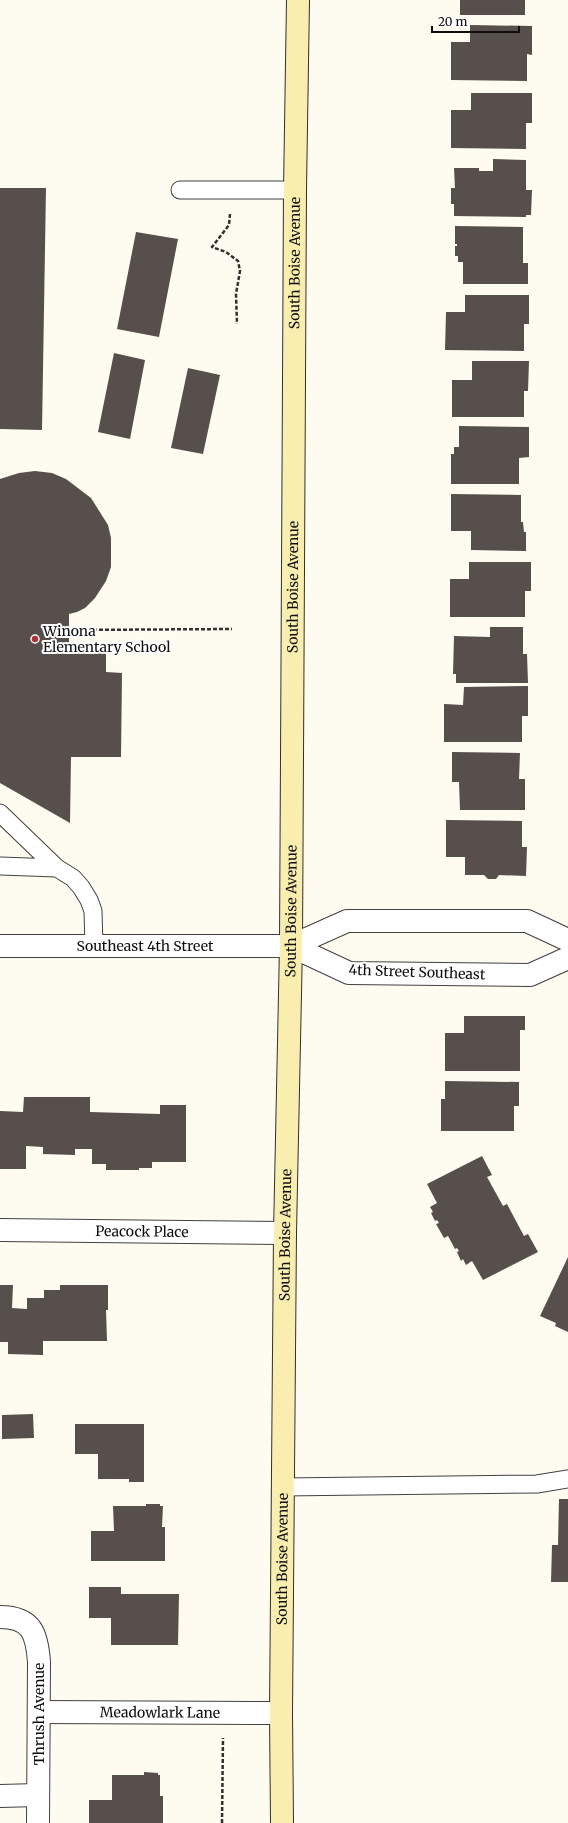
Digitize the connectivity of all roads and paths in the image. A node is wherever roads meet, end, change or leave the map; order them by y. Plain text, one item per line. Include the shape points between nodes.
1 (298, 0) edge
2 (180, 190) dead end
3 (295, 190) junction
4 (231, 208) dead end
5 (237, 324) dead end
6 (232, 629) dead end
7 (69, 630) dead end
8 (0, 813) edge
9 (0, 866) edge
10 (57, 868) junction
11 (568, 940) edge
12 (0, 946) edge
13 (94, 946) junction
14 (291, 946) junction
15 (568, 958) edge
16 (0, 1230) edge
17 (285, 1233) junction
18 (568, 1479) edge
19 (283, 1487) junction
20 (6, 1617) edge
21 (40, 1712) junction
22 (281, 1713) junction
23 (223, 1736) dead end
24 (38, 1795) junction
25 (0, 1796) edge
26 (38, 1823) edge
27 (222, 1823) edge
28 (282, 1823) edge

1 - 3 main road, South Boise Avenue
2 - 3 lane
3 - 14 main road, South Boise Avenue
4 - 5 path via 229,225 212,246 238,261 240,271 236,294
6 - 7 path
8 - 10 lane
9 - 10 lane
10 - 13 lane via 73,878 89,900 93,912
11 - 14 street via 527,921 347,921
12 - 13 street, Southeast 4th Street
13 - 14 street, Southeast 4th Street
14 - 15 street, 4th Street Southeast via 349,973 530,975
14 - 17 main road, South Boise Avenue
16 - 17 street, Peacock Place
17 - 19 main road, South Boise Avenue
18 - 19 lane via 537,1484
19 - 22 main road, South Boise Avenue
20 - 21 street, Thrush Avenue via 25,1623 35,1634 40,1662
21 - 22 street, Meadowlark Lane
21 - 24 street, Thrush Avenue
22 - 28 main road, South Boise Avenue
23 - 27 path
24 - 25 street
24 - 26 street, Thrush Avenue

